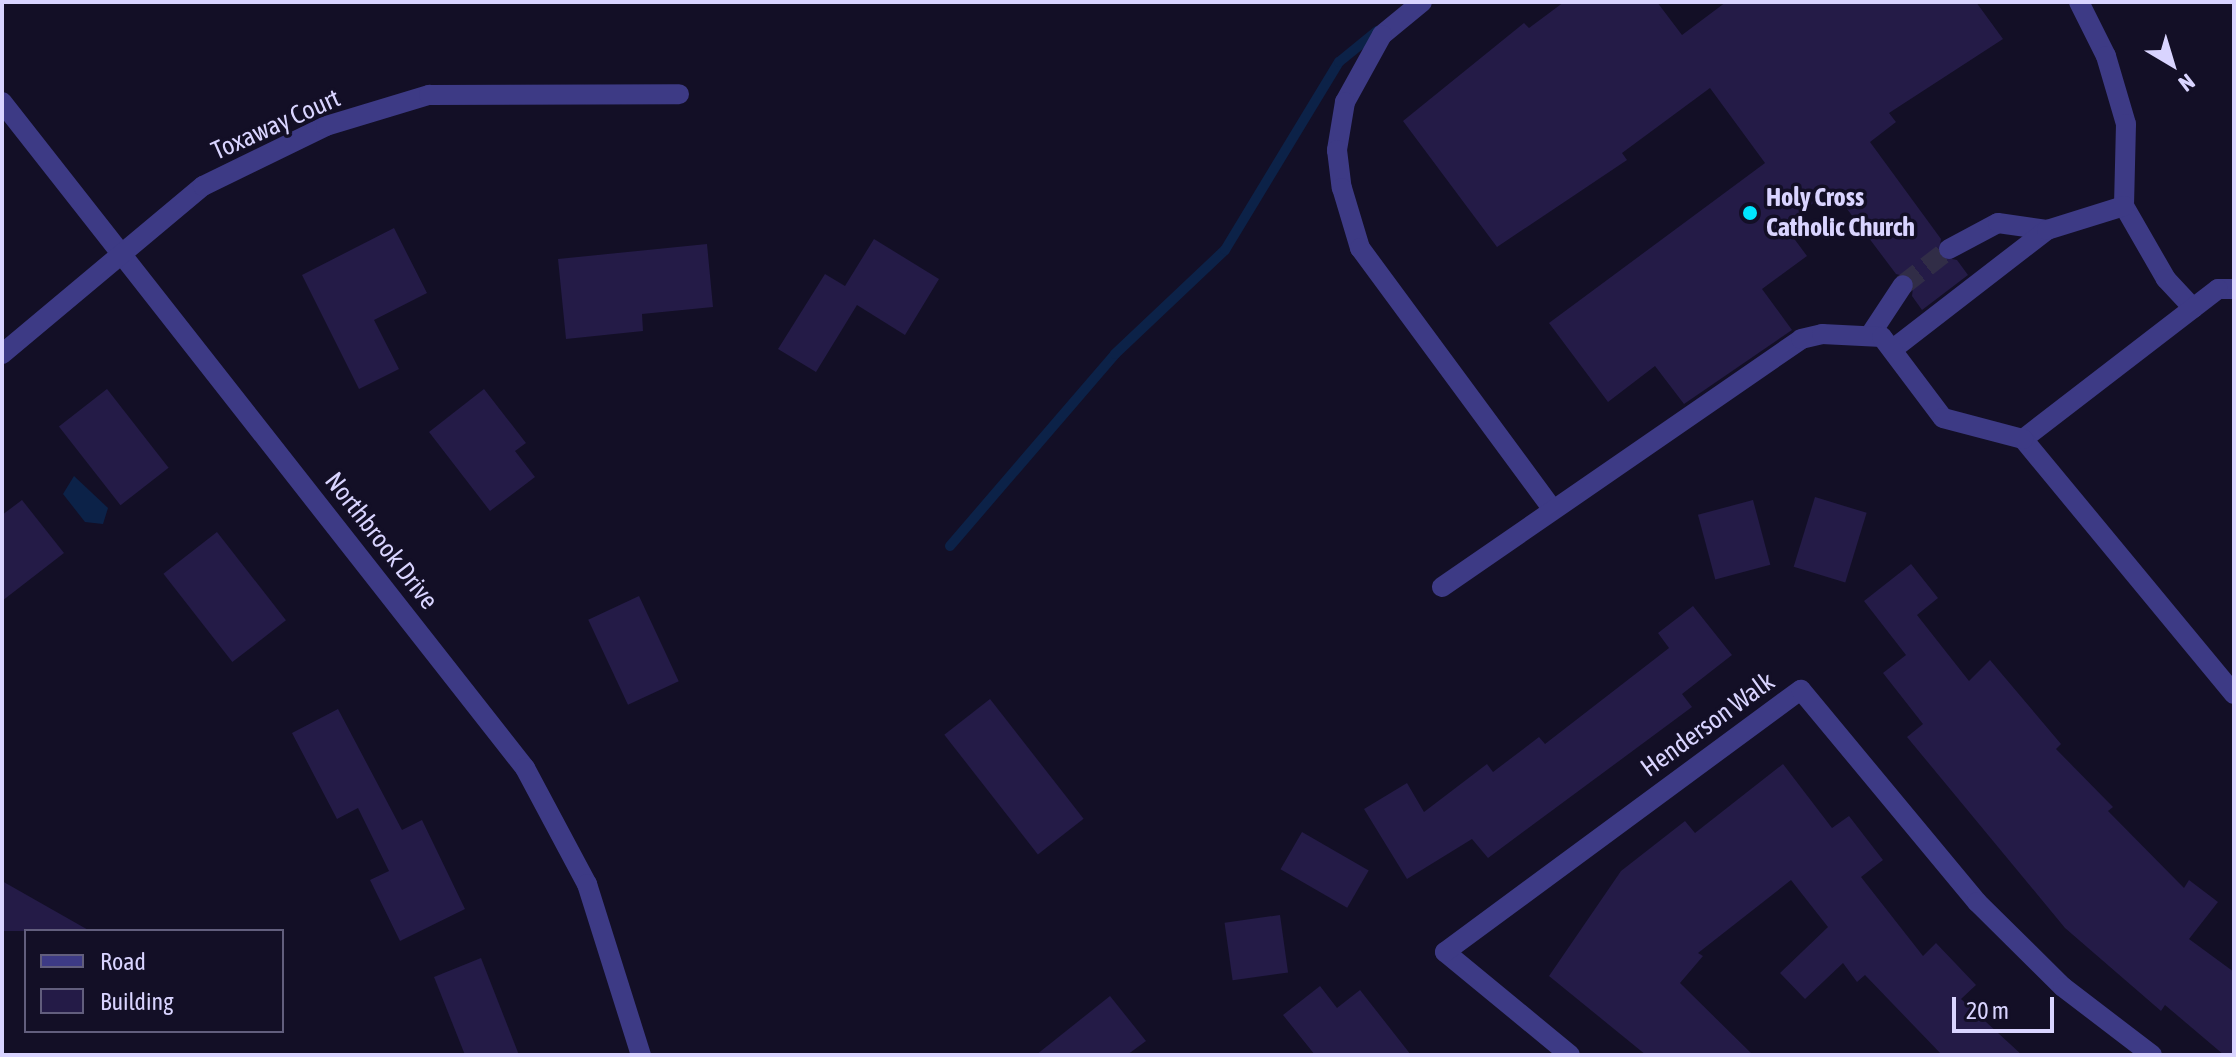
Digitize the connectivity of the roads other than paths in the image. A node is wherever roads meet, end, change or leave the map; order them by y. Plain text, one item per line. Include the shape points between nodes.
1 (1422, 2) edge
2 (2079, 2) edge
3 (679, 94) dead end
4 (2, 102) edge
5 (2124, 206) junction
6 (2047, 230) junction
7 (1949, 249) tunnel mouth
8 (126, 258) junction
9 (1903, 285) tunnel mouth
10 (2234, 289) edge
11 (2193, 308) junction
12 (1872, 332) junction
13 (1893, 349) junction
14 (2, 354) edge
15 (2023, 439) junction
16 (1550, 506) junction
17 (1442, 587) dead end
18 (2234, 694) edge
19 (641, 1055) edge
20 (1570, 1055) edge
21 (2152, 1055) edge

1 - 16 street via 1382,35 1345,102 1337,150 1342,188 1360,248
2 - 5 street via 2106,56 2126,124
3 - 8 street, Toxaway Court via 415,99 326,126 203,186
4 - 8 street, Northbrook Drive
5 - 6 street
5 - 11 street via 2166,279
6 - 7 street via 1998,223
6 - 13 street
8 - 14 street, Toxaway Court
8 - 19 street, Northbrook Drive via 525,768 587,884
9 - 12 street
10 - 11 street via 2218,289
11 - 15 street
12 - 13 street
12 - 16 street via 1801,339 1686,425
13 - 15 street via 1943,418
15 - 18 street
16 - 17 street
20 - 21 street, Henderson Walk via 1445,952 1801,690 1977,902 2063,987

